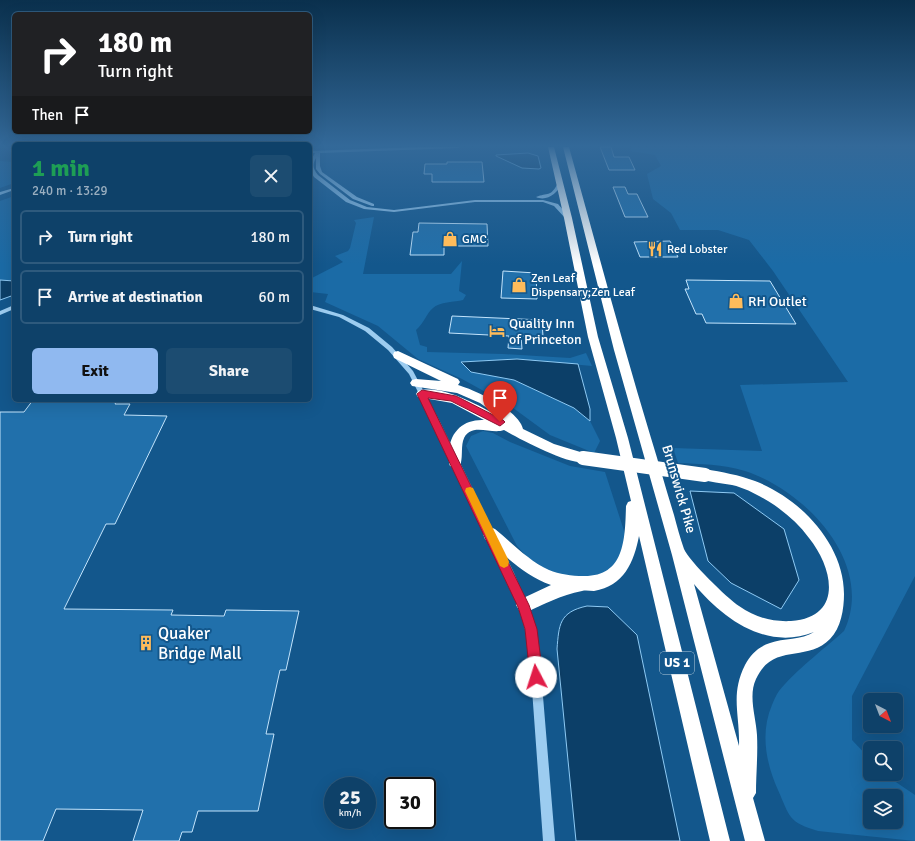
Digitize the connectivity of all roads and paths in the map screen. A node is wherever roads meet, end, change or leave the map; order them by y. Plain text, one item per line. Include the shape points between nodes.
1 (329, 186) edge
2 (339, 186) edge
3 (559, 186) edge
4 (561, 186) edge
5 (576, 186) edge
6 (12, 190) edge
7 (0, 194) edge
8 (568, 218) junction
9 (312, 307) edge
10 (12, 309) edge
11 (0, 313) edge
12 (398, 355) junction
13 (419, 388) junction
14 (479, 396) junction
15 (522, 434) junction
16 (455, 462) junction
17 (633, 485) junction
18 (490, 534) junction
19 (679, 555) junction
20 (582, 583) junction
21 (837, 597) junction
22 (524, 605) junction
23 (746, 807) junction
24 (549, 841) edge
25 (720, 841) edge
26 (755, 841) edge

1 - 8 street via 348,201 366,208 394,211 475,201 543,201 556,205
2 - 3 street via 370,205 401,206 485,196 546,196 556,192
4 - 8 highway, US 1
5 - 19 highway, Brunswick Pike / US 1 via 619,350
6 - 7 street
8 - 17 highway, US 1 via 593,337
9 - 12 street via 354,321 378,336
10 - 11 street
12 - 13 street
12 - 14 highway via 460,384
13 - 14 highway via 449,386
13 - 15 highway via 456,400
13 - 16 street
14 - 15 highway via 509,418
15 - 16 highway via 489,424 471,426 458,437
15 - 21 highway, bridge via 548,448 583,458 736,481 771,495 798,516 827,552 836,575
16 - 18 street
17 - 20 highway via 632,542 625,562 609,578
17 - 25 highway, US 1
18 - 20 highway via 545,576
18 - 22 street
19 - 21 highway via 721,604 747,620 764,626 793,629 810,626 829,613
19 - 23 highway, Brunswick Pike / US 1
20 - 22 highway
21 - 23 highway via 832,619 824,633 805,645 778,648 766,653 755,663 745,687 748,734
22 - 24 street via 534,648
23 - 26 highway, Brunswick Pike / US 1

